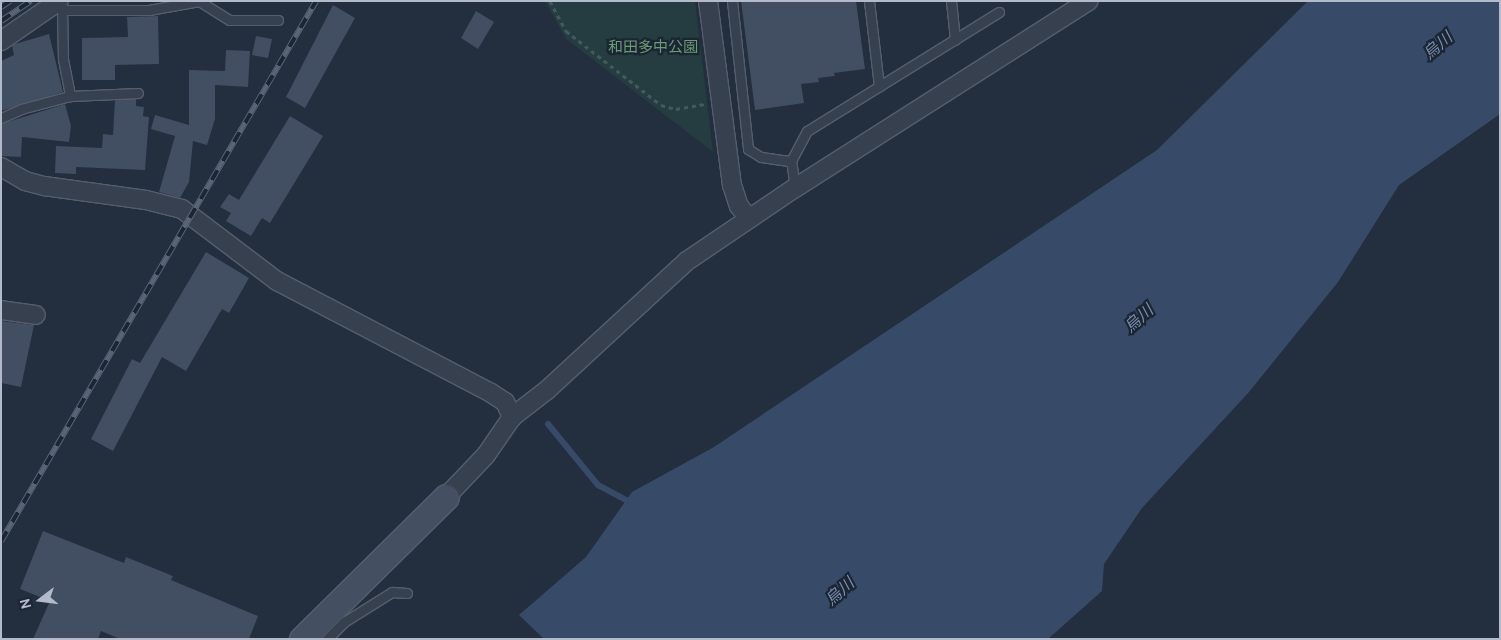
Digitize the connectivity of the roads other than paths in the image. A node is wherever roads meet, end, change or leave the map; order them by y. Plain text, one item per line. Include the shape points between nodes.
1 (708, 1) edge
2 (732, 1) edge
3 (869, 1) edge
4 (951, 1) edge
5 (1088, 1) edge
6 (60, 4) edge
7 (998, 12) dead end
8 (278, 20) dead end
9 (955, 40) junction
10 (1, 41) edge
11 (879, 86) junction
12 (138, 92) dead end
13 (70, 96) junction
14 (1, 118) edge
15 (791, 161) junction
16 (1, 167) edge
17 (795, 188) junction
18 (749, 218) junction
19 (1, 310) edge
20 (36, 315) dead end
21 (512, 417) junction
22 (446, 497) joint
23 (406, 593) dead end
24 (302, 639) edge
25 (327, 639) edge

1 - 18 street via 732,185 739,206
2 - 15 lane via 748,149 761,157
3 - 11 lane
4 - 9 lane
5 - 17 street
6 - 8 lane via 149,10 198,1 230,20
6 - 10 street
6 - 13 lane via 63,59
7 - 9 lane
9 - 11 lane
11 - 15 lane via 807,131
12 - 13 lane
13 - 14 lane via 20,109
15 - 17 lane
16 - 21 street via 25,181 44,186 146,200 182,209 277,281 491,393 505,402
17 - 18 street
18 - 21 street via 687,262 547,390
19 - 20 street
21 - 22 street via 486,455
22 - 24 street
23 - 25 lane via 392,592 344,622

